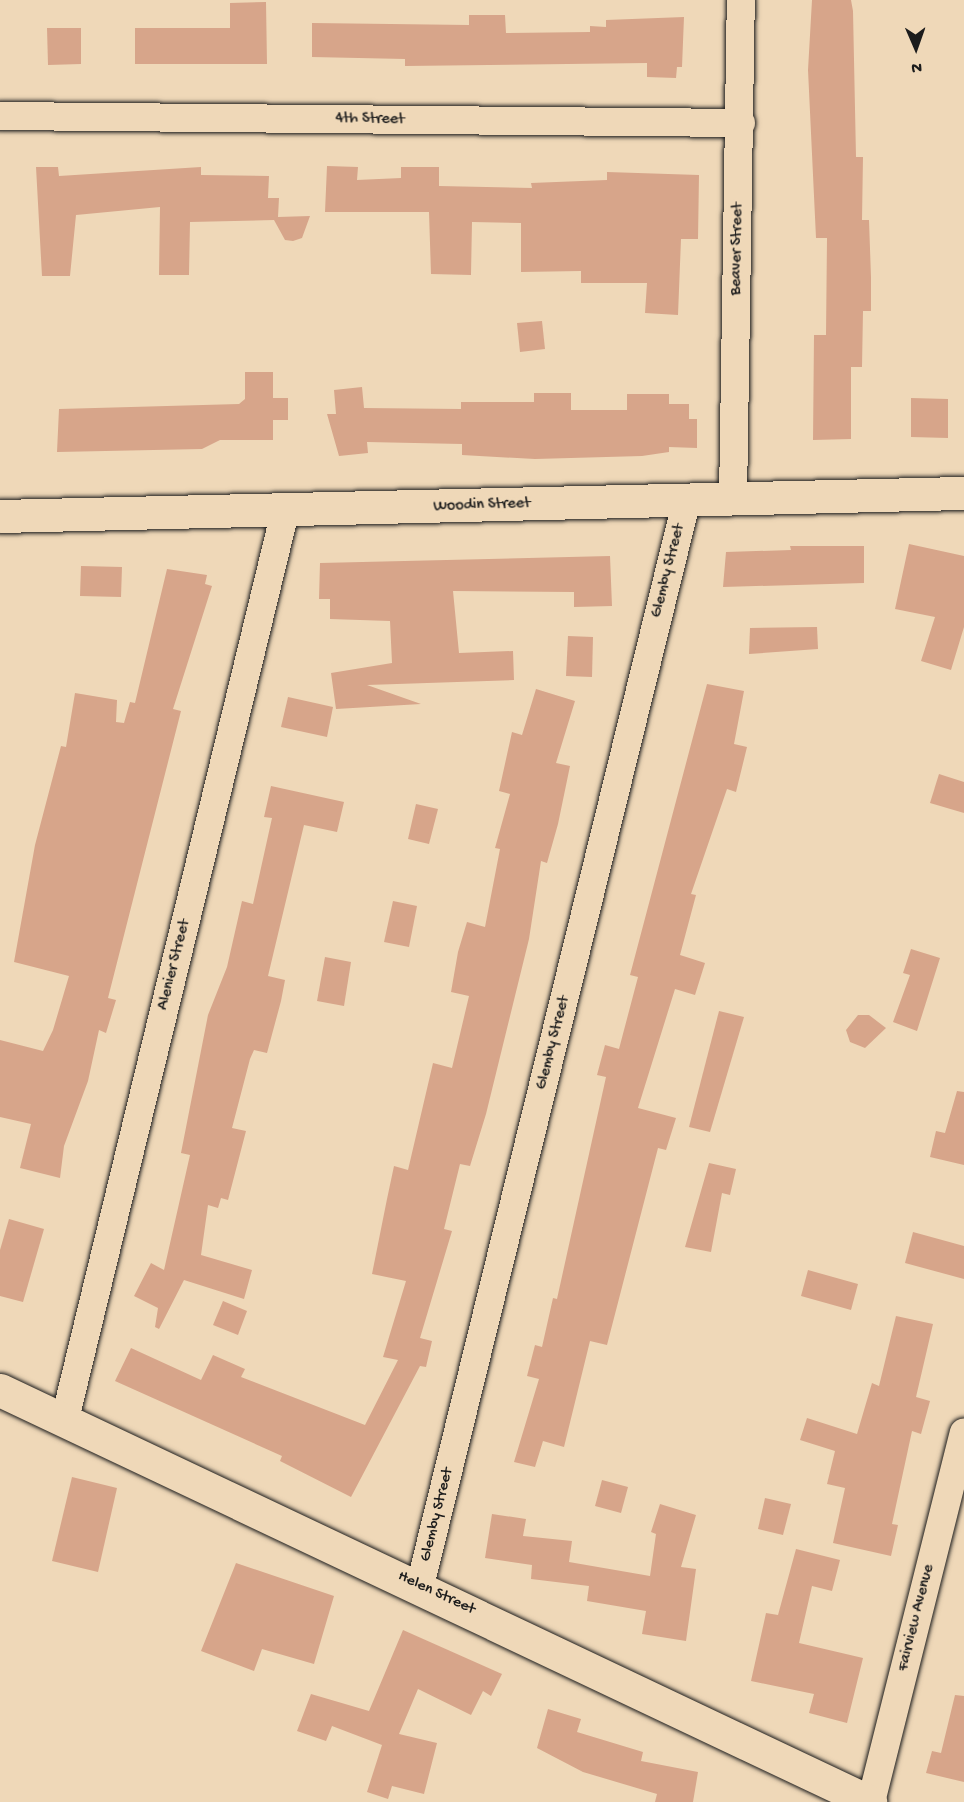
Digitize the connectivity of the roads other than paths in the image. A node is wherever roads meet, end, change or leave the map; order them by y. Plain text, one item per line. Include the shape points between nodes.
1 (741, 0) edge
2 (0, 116) edge
3 (741, 123) junction
4 (964, 493) edge
5 (687, 499) junction
6 (733, 499) junction
7 (285, 512) junction
8 (0, 516) edge
9 (0, 1390) edge
10 (65, 1419) junction
11 (964, 1433) edge
12 (420, 1586) junction
13 (871, 1802) edge

1 - 3 street, Beaver Street
2 - 3 street, 4th Street
3 - 6 street, Beaver Street
4 - 6 main road, Woodin Street
5 - 6 main road, Woodin Street
5 - 7 main road, Woodin Street
5 - 12 street, Glemby Street
7 - 8 main road, Woodin Street
7 - 10 street, Alenier Street
9 - 10 main road, Helen Street
10 - 12 main road, Helen Street
11 - 13 street, Fairview Avenue
12 - 13 main road, Helen Street

